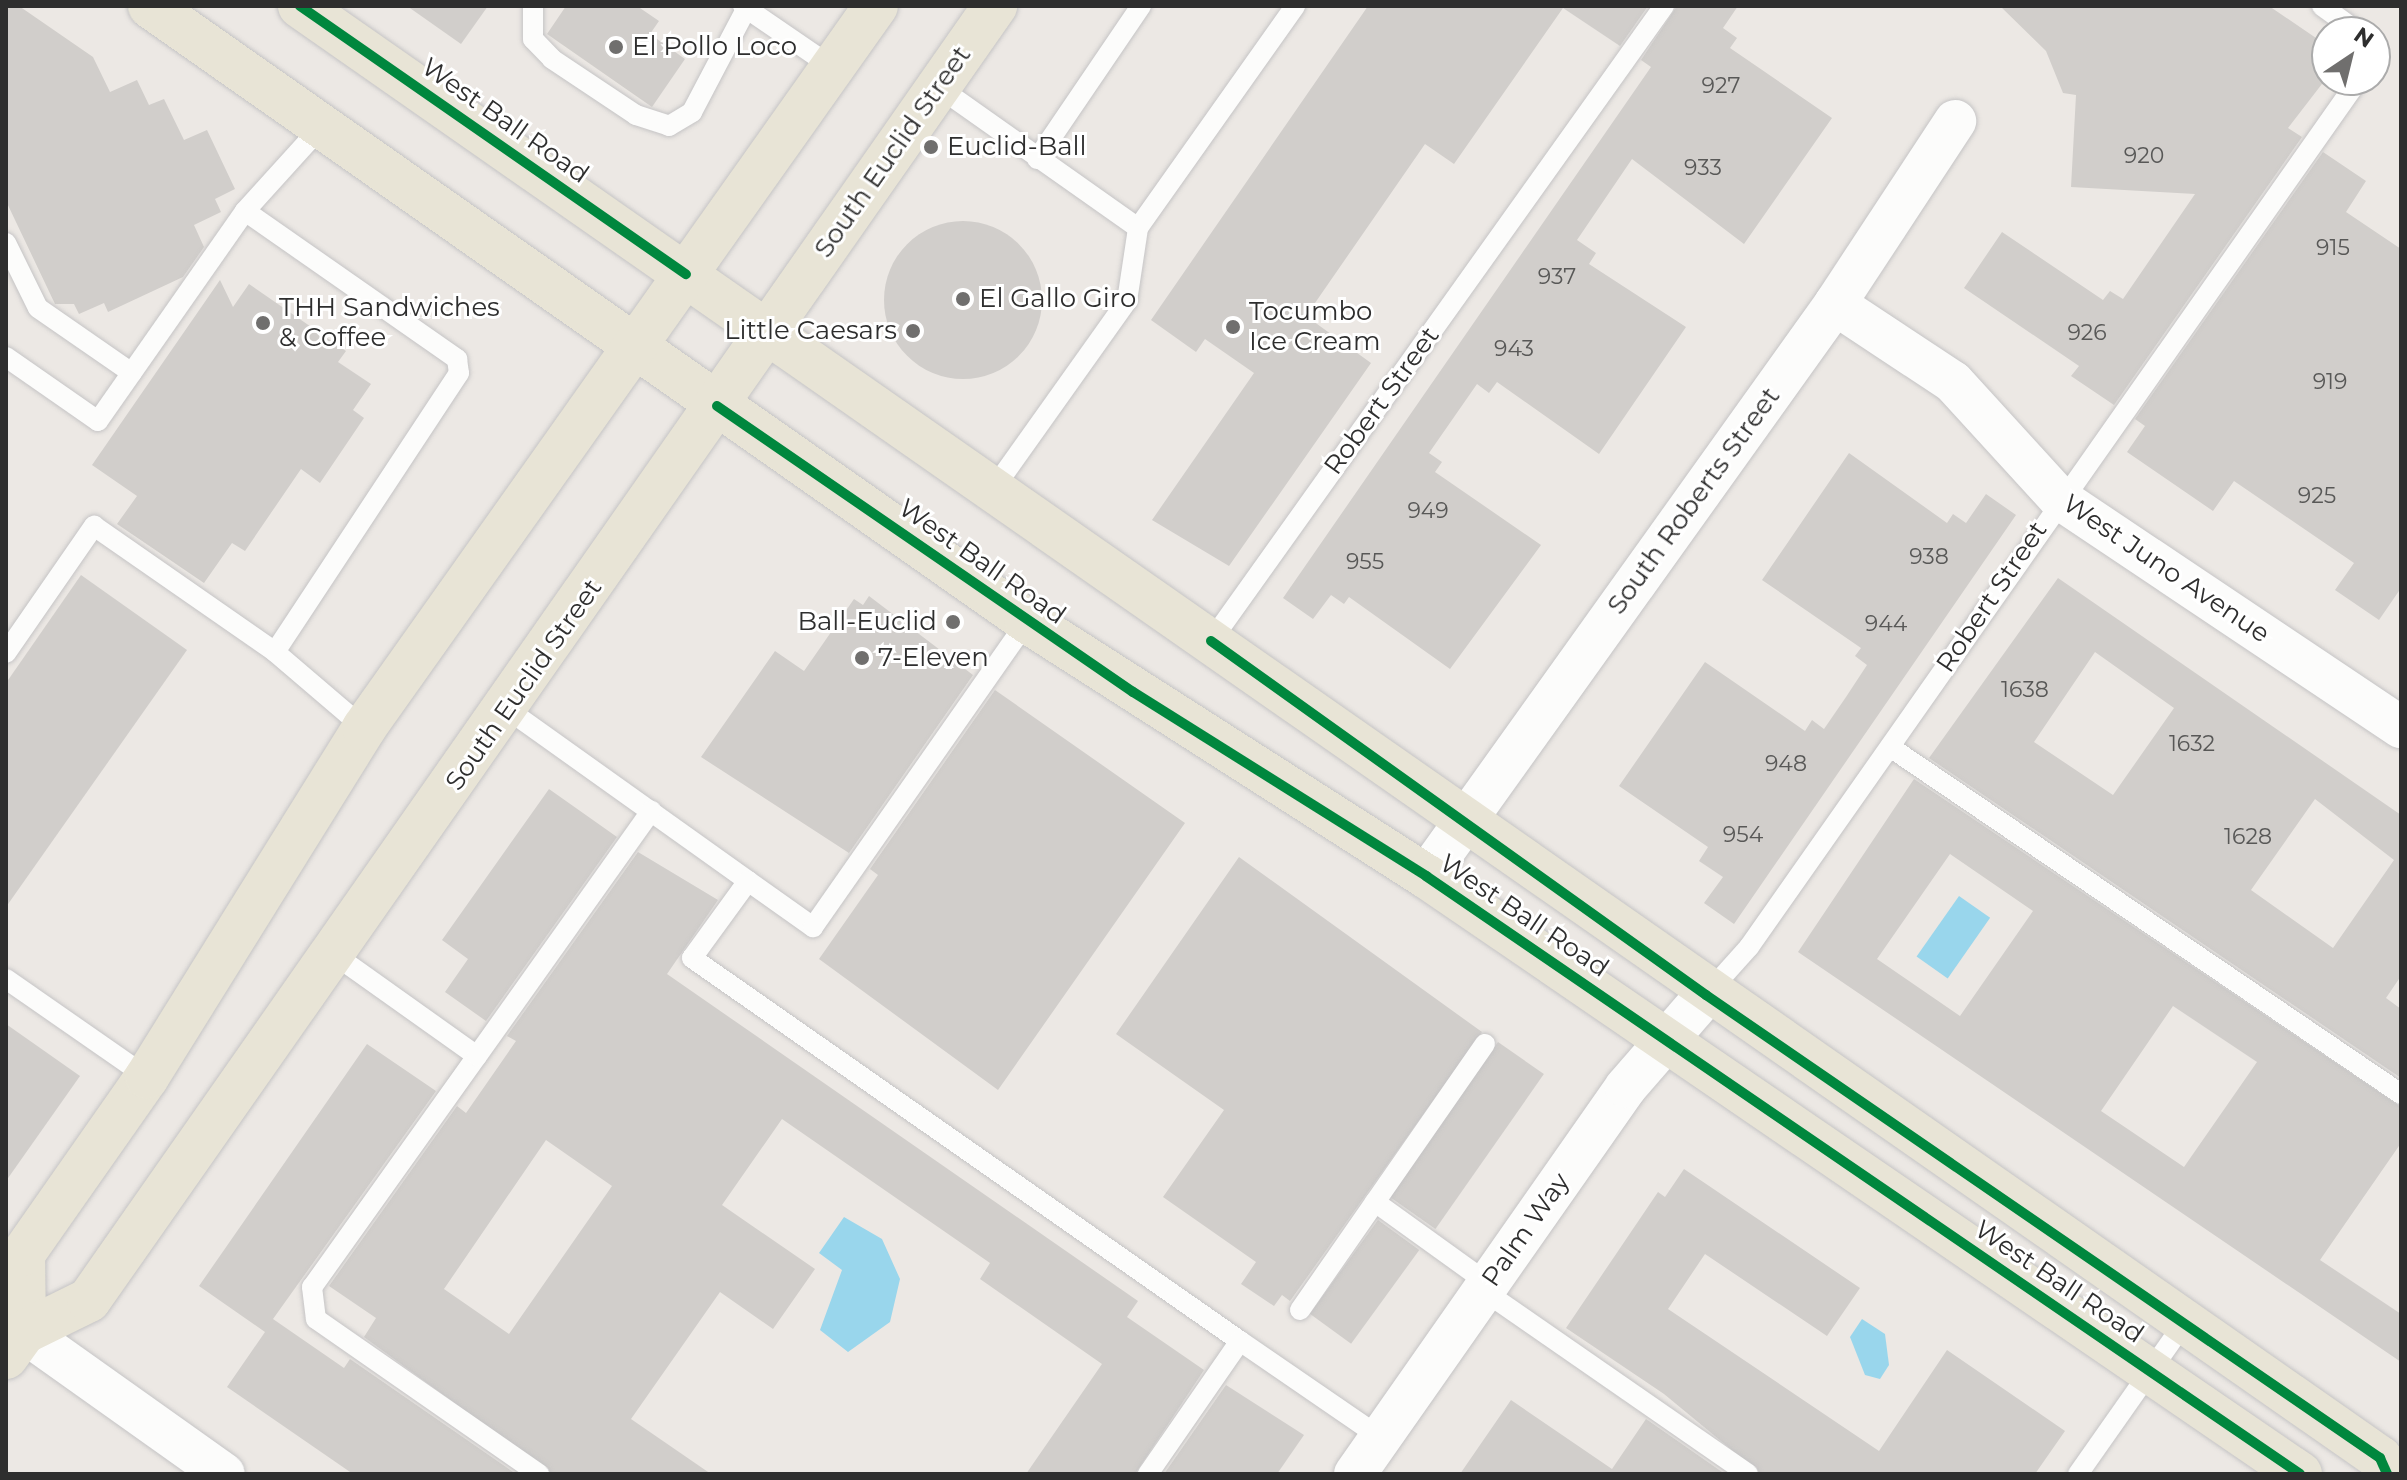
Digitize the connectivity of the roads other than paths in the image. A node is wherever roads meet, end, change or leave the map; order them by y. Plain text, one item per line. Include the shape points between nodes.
1 (150, 6) edge
2 (533, 6) edge
3 (876, 6) edge
4 (995, 6) edge
5 (1141, 6) edge
6 (1295, 6) edge
7 (1664, 6) edge
8 (744, 7) edge
9 (326, 13) edge
10 (832, 67) junction
11 (937, 86) junction
12 (2347, 96) edge
13 (1955, 121) dead end
14 (322, 126) junction
15 (1037, 159) junction
16 (245, 211) junction
17 (1138, 228) junction
18 (6, 243) edge
19 (686, 274) junction
20 (1835, 304) junction
21 (769, 331) junction
22 (634, 347) junction
23 (6, 357) edge
24 (132, 373) junction
25 (717, 406) junction
26 (994, 488) junction
27 (2060, 499) junction
28 (1027, 621) junction
29 (1211, 641) junction
30 (275, 652) junction
31 (6, 653) edge
32 (507, 709) junction
33 (2401, 726) edge
34 (364, 728) junction
35 (1890, 747) junction
36 (651, 811) junction
37 (1463, 824) junction
38 (1426, 876) junction
39 (748, 881) junction
40 (335, 955) junction
41 (6, 979) edge
42 (1706, 995) junction
43 (1666, 1039) junction
44 (1485, 1044) dead end
45 (477, 1056) junction
46 (147, 1077) junction
47 (2401, 1094) edge
48 (1375, 1202) junction
49 (1486, 1287) junction
50 (1300, 1310) dead end
51 (2184, 1323) junction
52 (1240, 1341) junction
53 (15, 1344) edge
54 (2151, 1371) junction
55 (1381, 1438) junction
56 (224, 1474) edge
57 (539, 1474) edge
58 (1148, 1474) edge
59 (1355, 1474) edge
60 (1748, 1474) edge
61 (2078, 1474) edge
62 (2300, 1474) edge
63 (2387, 1474) edge

1 - 14 main road, West Ball Road
2 - 8 lane via 533,39 552,59 636,115 669,126 692,112
3 - 10 main road
4 - 11 main road, South Euclid Street
5 - 15 lane
6 - 17 lane
7 - 29 lane, Robert Street
8 - 10 lane
9 - 19 main road, West Ball Road
10 - 19 main road
11 - 15 lane
11 - 21 main road, South Euclid Street
12 - 27 lane, Robert Street
13 - 20 street, South Roberts Street
14 - 16 lane
14 - 22 main road, West Ball Road
15 - 17 lane
16 - 24 lane
16 - 30 lane via 457,359 459,373
17 - 26 lane via 1127,301
18 - 24 lane via 38,308
19 - 21 main road, West Ball Road
19 - 22 main road
20 - 27 street, West Juno Avenue via 1953,382
20 - 37 street, South Roberts Street
21 - 25 main road, South Euclid Street
21 - 26 main road, West Ball Road
22 - 25 main road, West Ball Road
22 - 34 main road
23 - 24 lane via 98,421
25 - 28 main road, West Ball Road
25 - 32 main road, South Euclid Street
26 - 29 main road, West Ball Road
27 - 33 street, West Juno Avenue
27 - 35 lane, Robert Street
28 - 38 main road, West Ball Road
28 - 39 lane via 813,927
29 - 37 main road, West Ball Road
30 - 31 lane via 94,526
30 - 34 lane
32 - 36 lane
32 - 40 main road, South Euclid Street
34 - 46 main road
35 - 42 lane, Robert Street via 1749,947
35 - 47 lane
36 - 39 lane
36 - 45 lane
37 - 38 street, South Roberts Street
37 - 42 main road, West Ball Road
38 - 43 main road, West Ball Road
39 - 52 lane via 692,958
40 - 45 lane
40 - 53 main road, South Euclid Street via 89,1300
41 - 46 lane
42 - 43 street, Palm Way
42 - 51 main road, West Ball Road
43 - 49 street, Palm Way
43 - 54 main road, West Ball Road
44 - 48 lane
45 - 57 lane via 312,1287 316,1319
46 - 53 main road via 23,1254
48 - 49 lane
48 - 50 lane
49 - 55 street, Palm Way
49 - 60 lane
51 - 54 lane
51 - 63 main road, West Ball Road via 2380,1458
52 - 55 lane
52 - 58 lane
53 - 56 street
54 - 61 lane
54 - 62 main road, West Ball Road
55 - 59 street, Palm Way

